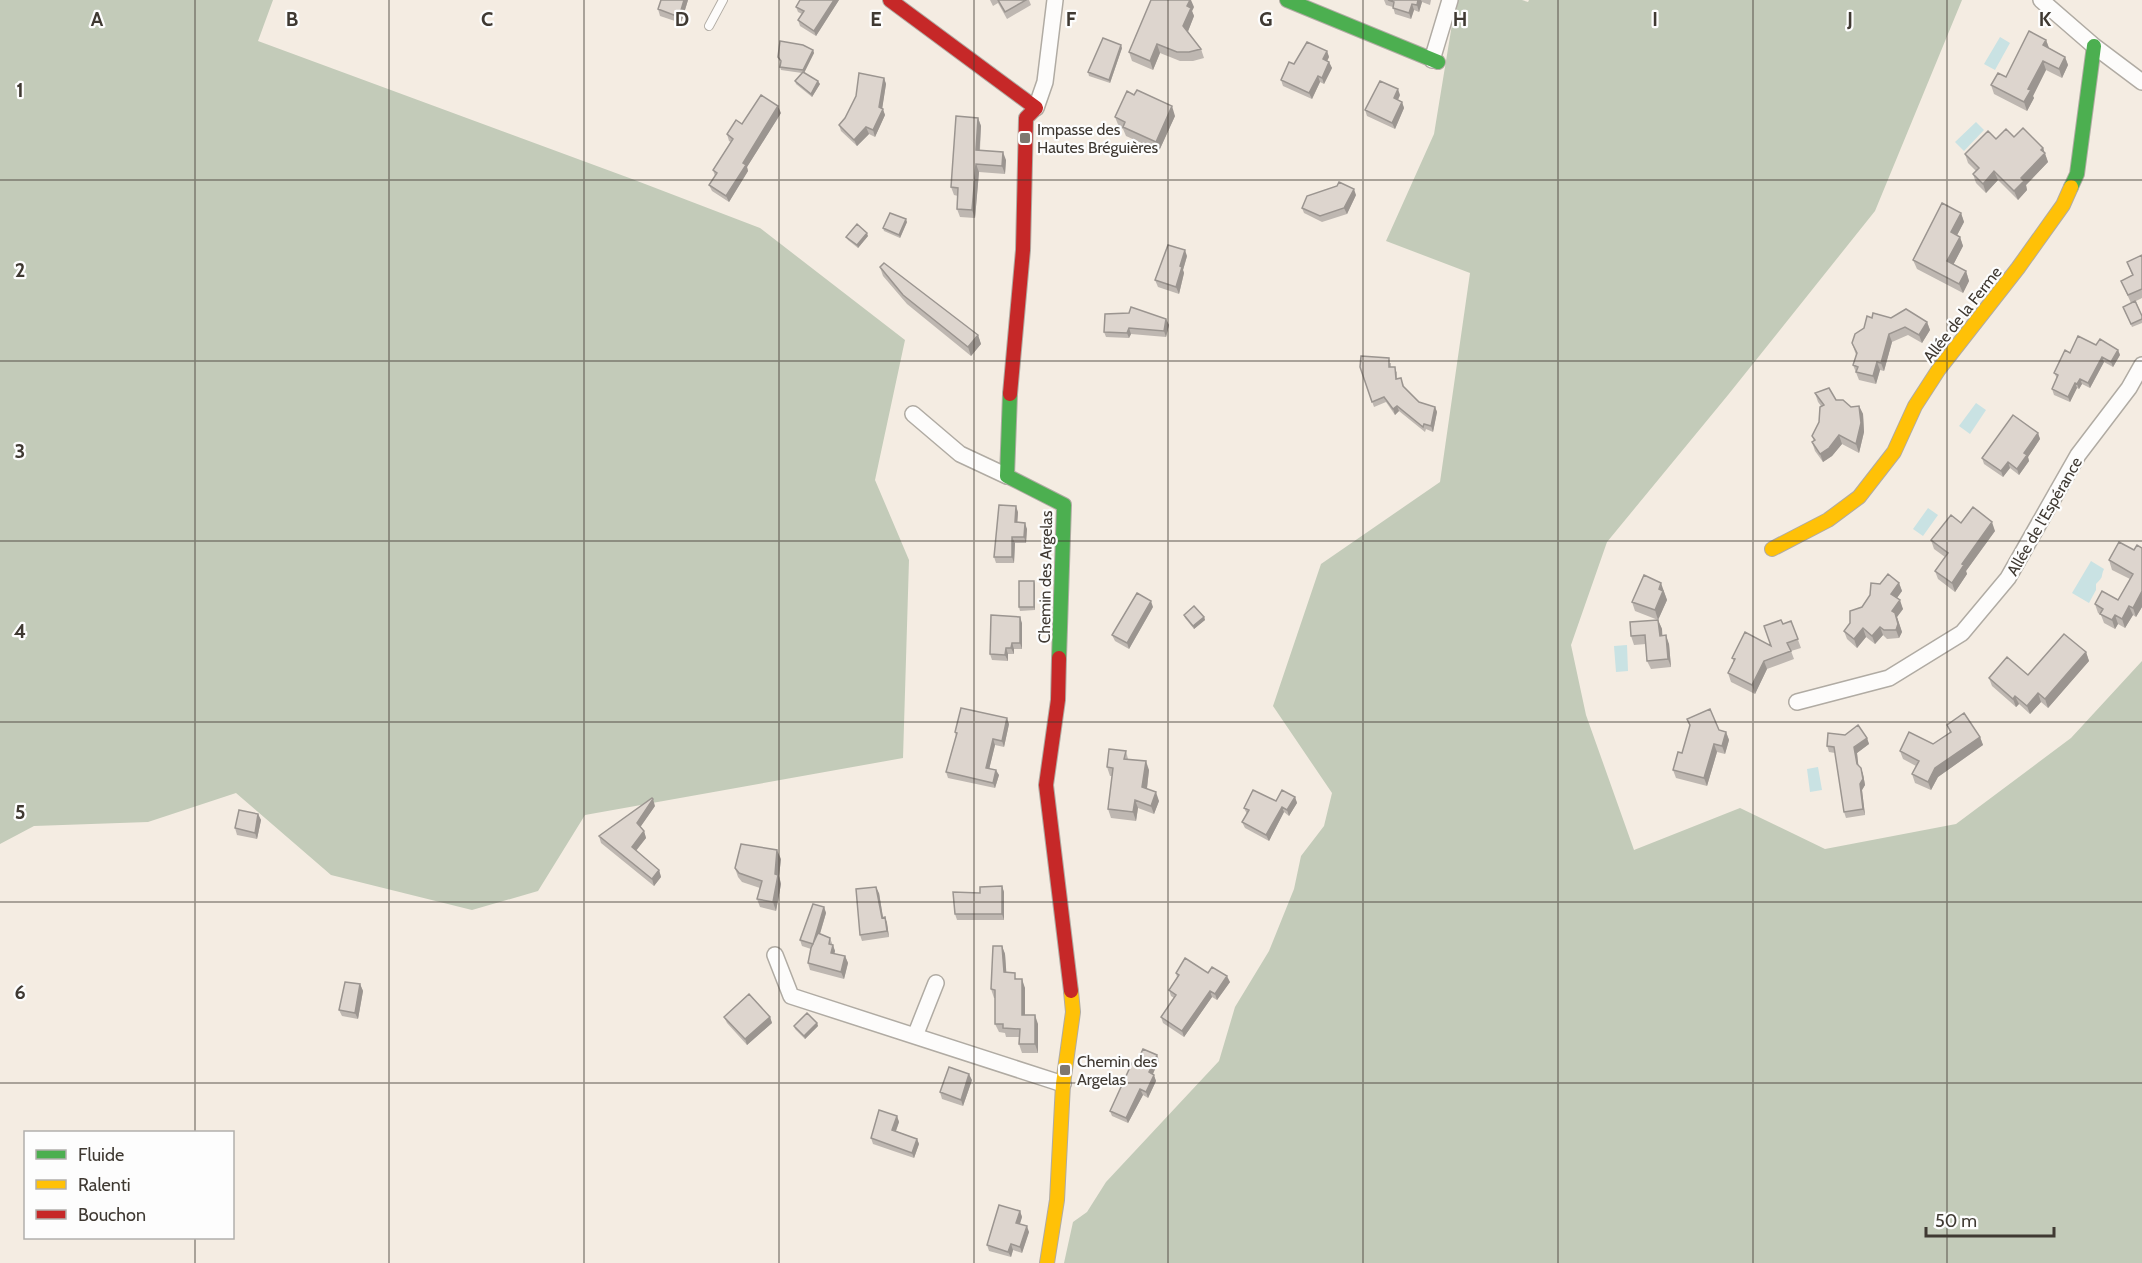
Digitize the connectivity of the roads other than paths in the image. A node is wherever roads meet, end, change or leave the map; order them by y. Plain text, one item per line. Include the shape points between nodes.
1 (723, 0) edge
2 (890, 0) edge
3 (1055, 0) edge
4 (1287, 0) edge
5 (1450, 0) edge
6 (2041, 0) edge
7 (709, 26) dead end
8 (2094, 46) junction
9 (1435, 61) joint
10 (2142, 82) edge
11 (1035, 108) junction
12 (2142, 365) edge
13 (914, 414) dead end
14 (1007, 476) junction
15 (1772, 549) dead end
16 (1797, 702) dead end
17 (775, 955) dead end
18 (936, 983) dead end
19 (915, 1036) junction
20 (1063, 1084) junction
21 (1047, 1263) edge

1 - 7 lane
2 - 11 street
3 - 11 street via 1045,82
4 - 9 street
5 - 9 street
6 - 8 street
8 - 10 street
8 - 15 street, Allée de la Ferme via 2077,174 2063,205 1939,369 1915,406 1894,452 1859,497 1828,520
11 - 14 street via 1026,118 1023,250 1010,379
12 - 16 street, Allée de l'Espérance via 2078,455 2008,578 1962,633 1889,678
13 - 14 street via 960,454
14 - 20 street, Chemin des Argelas via 1064,505 1058,700 1046,785 1073,1012
17 - 19 street via 791,996
18 - 19 street
19 - 20 street
20 - 21 street, Chemin des Argelas via 1057,1200

